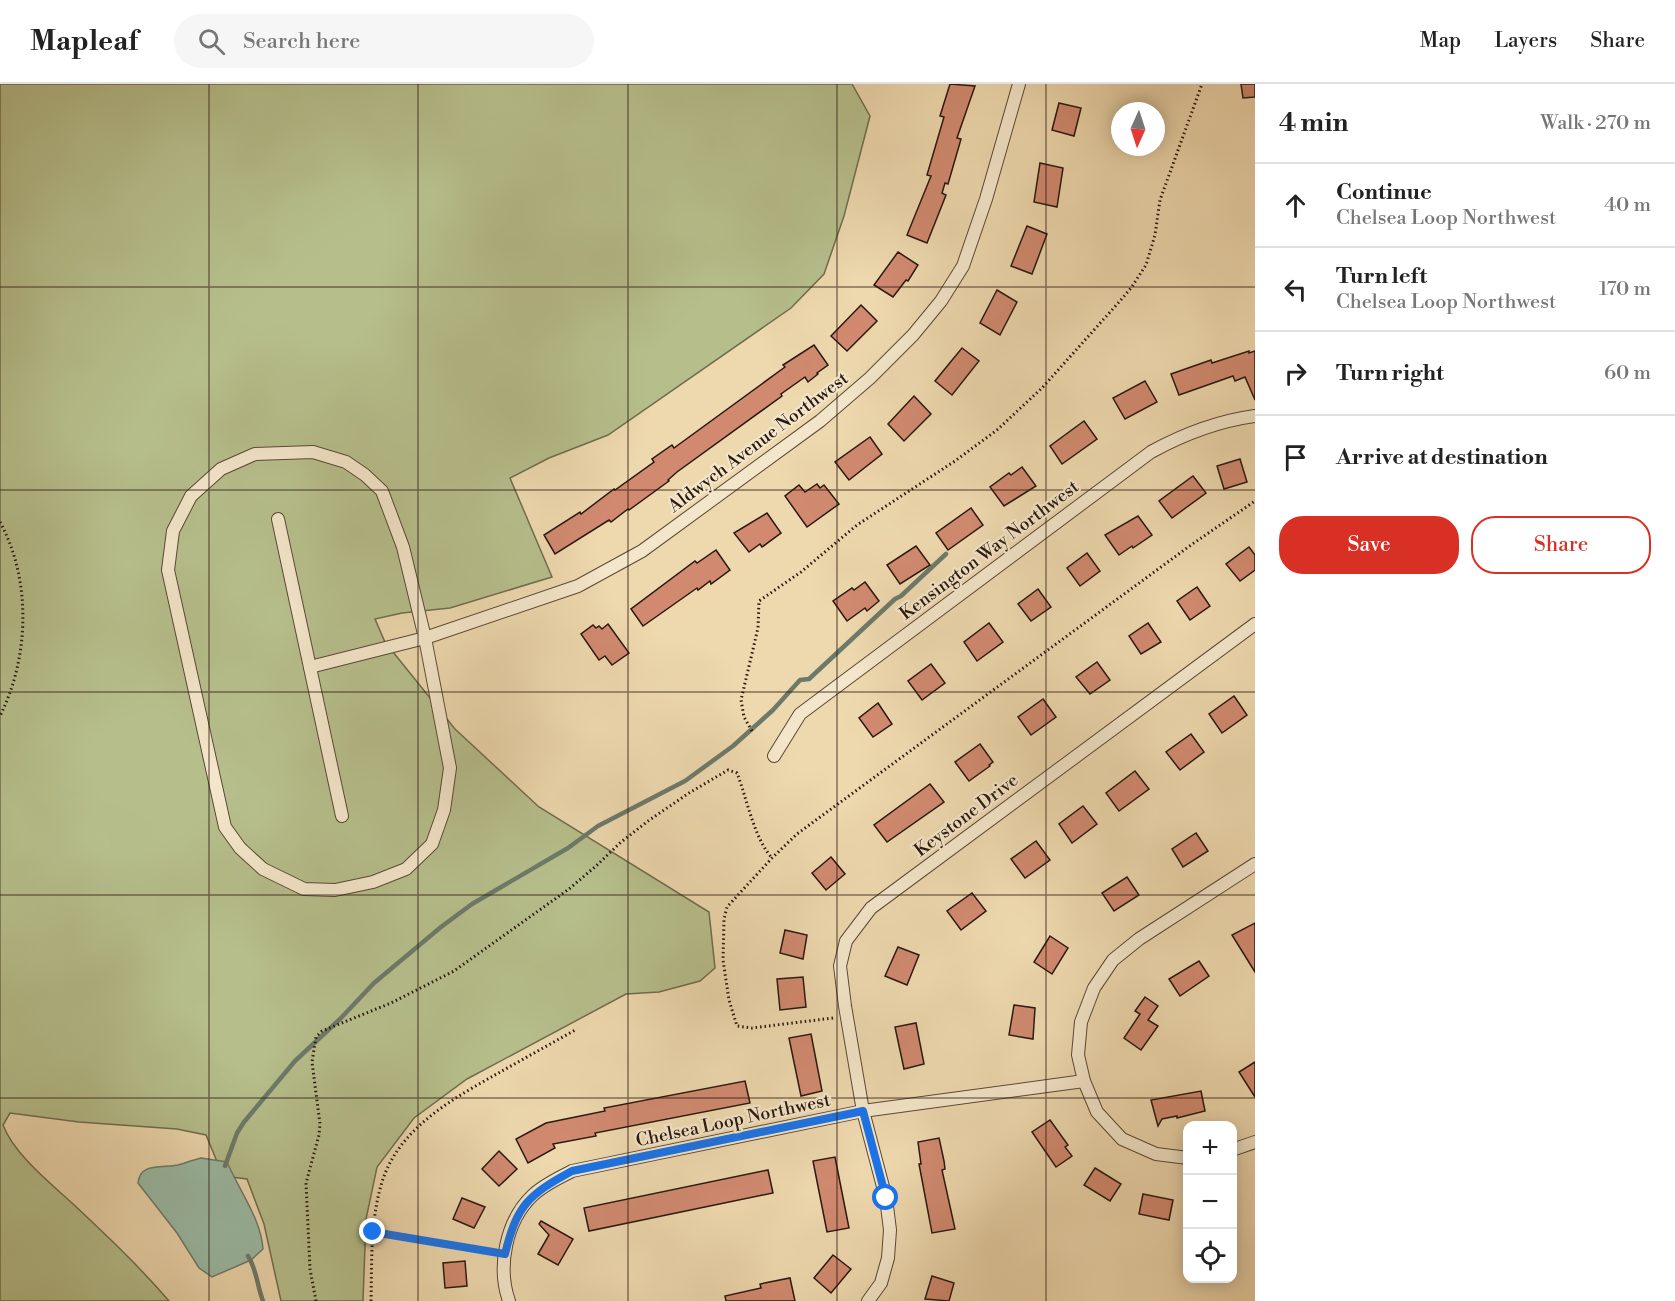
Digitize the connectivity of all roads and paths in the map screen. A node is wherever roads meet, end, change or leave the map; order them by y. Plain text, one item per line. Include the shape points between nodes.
1 (1018, 84) edge
2 (1202, 84) edge
3 (1255, 416) edge
4 (1255, 501) edge
5 (278, 519) dead end
6 (0, 522) edge
7 (1255, 624) edge
8 (425, 638) junction
9 (310, 667) junction
10 (0, 716) edge
11 (752, 731) dead end
12 (774, 756) dead end
13 (342, 816) dead end
14 (772, 858) junction
15 (1255, 864) edge
16 (847, 1017) junction
17 (578, 1029) dead end
18 (1084, 1081) junction
19 (863, 1111) junction
20 (1255, 1142) edge
21 (1237, 1149) edge
22 (1183, 1157) edge
23 (373, 1232) junction
24 (505, 1254) junction
25 (316, 1301) edge
26 (371, 1301) edge
27 (509, 1301) edge
28 (868, 1301) edge

1 - 8 street, Aldwych Avenue Northwest via 963,266 913,335 870,378 801,435 610,571 578,586
2 - 11 path via 1160,200 1146,265 1131,288 1042,388 997,430 865,520 759,601 758,628 741,700
3 - 12 street, Kensington Way Northwest via 1195,431 1151,452 800,714
4 - 14 path via 832,808
5 - 9 street
6 - 10 path via 15,559 22,621 20,652
7 - 16 street, Keystone Drive via 871,908 846,941 840,966
8 - 8 street via 450,768 444,810 432,844 406,869 373,882 334,890 304,889 263,869 225,827 168,570 173,531 191,496 221,469 255,454 313,452 346,462 382,491 403,547
8 - 9 street, Aldwych Avenue Northwest
9 - 13 street
14 - 16 path via 727,907 723,919 723,960 734,1021 737,1026 752,1028
14 - 25 path via 757,833 737,773 728,770 648,821 569,889 454,971 391,1004 322,1030 313,1047 320,1124 306,1197
15 - 18 street via 1113,960 1094,988 1081,1022 1078,1055
16 - 19 street, Keystone Drive
17 - 23 path via 462,1094 416,1129 383,1179
18 - 19 street, Chelsea Loop Northwest
18 - 22 street via 1097,1112 1122,1139 1155,1154
19 - 24 street, Chelsea Loop Northwest via 572,1171 532,1195 510,1231
19 - 28 street via 886,1198 890,1230 881,1283
20 - 21 street
23 - 24 path
23 - 26 path
24 - 27 street, Chelsea Loop Northwest via 503,1273

